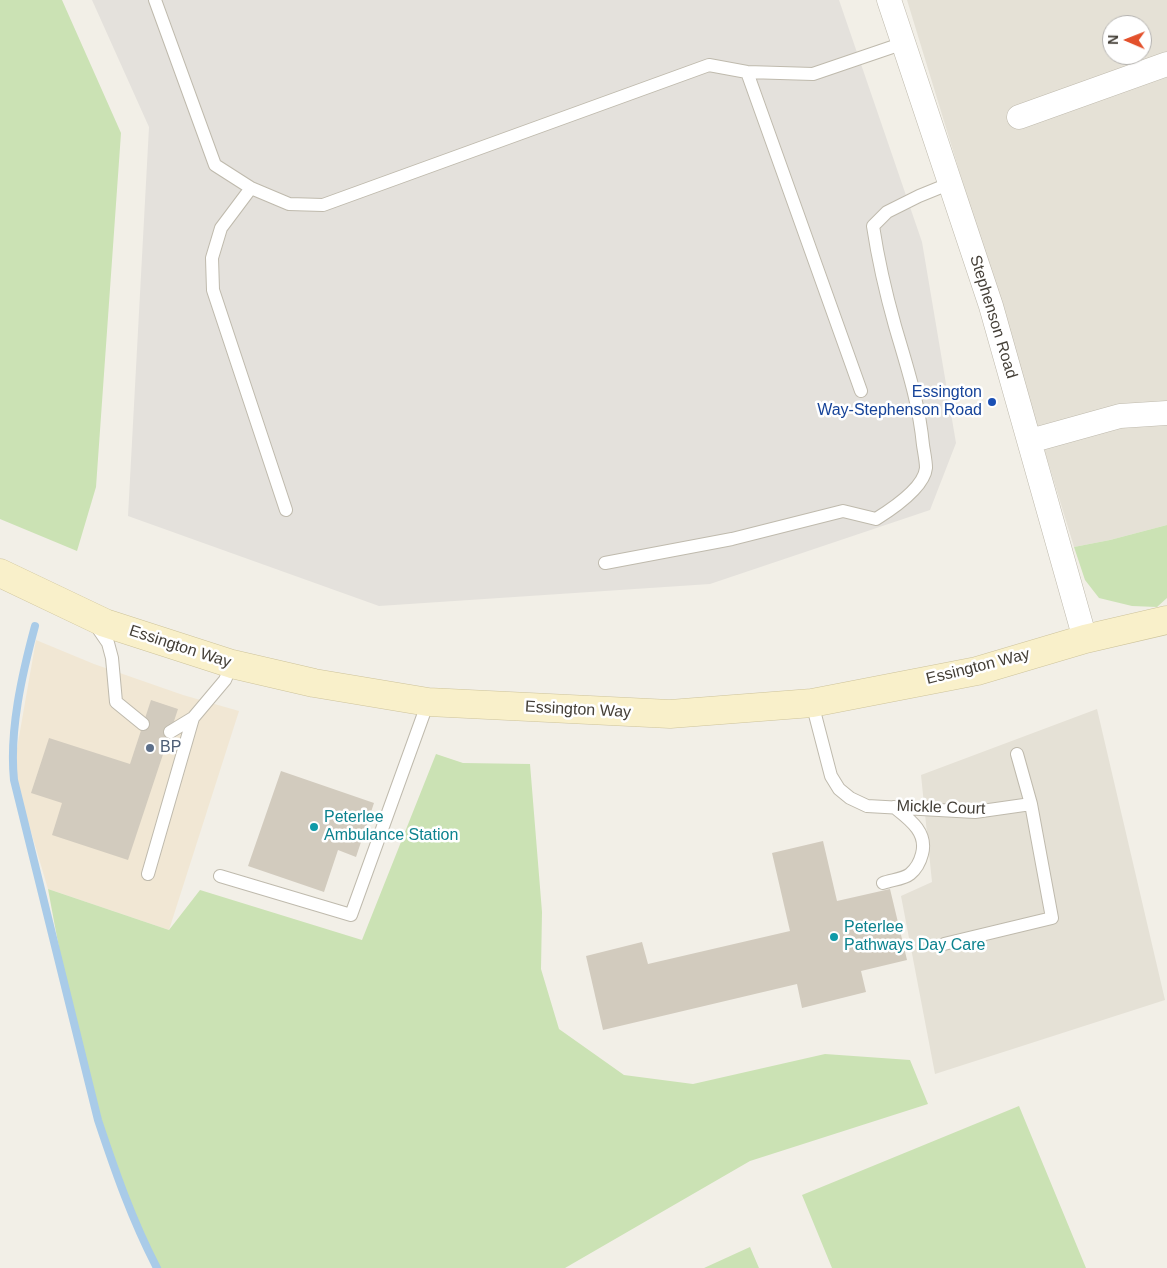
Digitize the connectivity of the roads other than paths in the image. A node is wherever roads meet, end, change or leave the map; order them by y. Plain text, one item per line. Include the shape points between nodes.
1 (155, 0) edge
2 (889, 0) edge
3 (904, 43) junction
4 (1167, 64) edge
5 (747, 72) junction
6 (1020, 117) dead end
7 (951, 183) junction
8 (251, 188) junction
9 (861, 391) dead end
10 (1167, 412) edge
11 (1030, 441) junction
12 (286, 510) dead end
13 (606, 563) dead end
14 (0, 573) edge
15 (89, 616) junction
16 (1167, 620) edge
17 (1085, 639) junction
18 (232, 664) junction
19 (428, 702) junction
20 (812, 703) junction
21 (193, 718) junction
22 (143, 724) dead end
23 (170, 732) dead end
24 (1017, 754) dead end
25 (1031, 804) junction
26 (894, 807) junction
27 (148, 874) dead end
28 (220, 876) dead end
29 (883, 883) dead end
30 (944, 944) dead end

1 - 8 lane via 214,165
2 - 3 street, Stephenson Road
3 - 5 lane via 813,74
3 - 7 street, Stephenson Road
4 - 6 street
5 - 8 lane via 709,65 323,205 289,204
5 - 9 lane
7 - 11 street, Stephenson Road
7 - 13 lane via 887,212 873,226 920,418 926,469 913,490 876,519 843,511 732,539
8 - 12 lane via 221,228 212,258 213,290
10 - 11 street via 1120,416
11 - 17 street, Stephenson Road
14 - 15 street, Essington Way
15 - 18 street, Essington Way
15 - 22 lane via 108,643 116,702
16 - 17 street, Essington Way
17 - 20 street, Essington Way via 977,671
18 - 19 street, Essington Way via 314,683
18 - 21 lane via 225,680
19 - 20 street, Essington Way via 670,714
19 - 28 lane via 351,915
20 - 26 lane, Mickle Court via 831,776 839,790 867,806
21 - 23 lane
21 - 27 lane
24 - 25 lane
25 - 26 lane, Mickle Court via 976,812
25 - 30 lane via 1052,918
26 - 29 lane via 922,835 924,848 919,863 908,876

